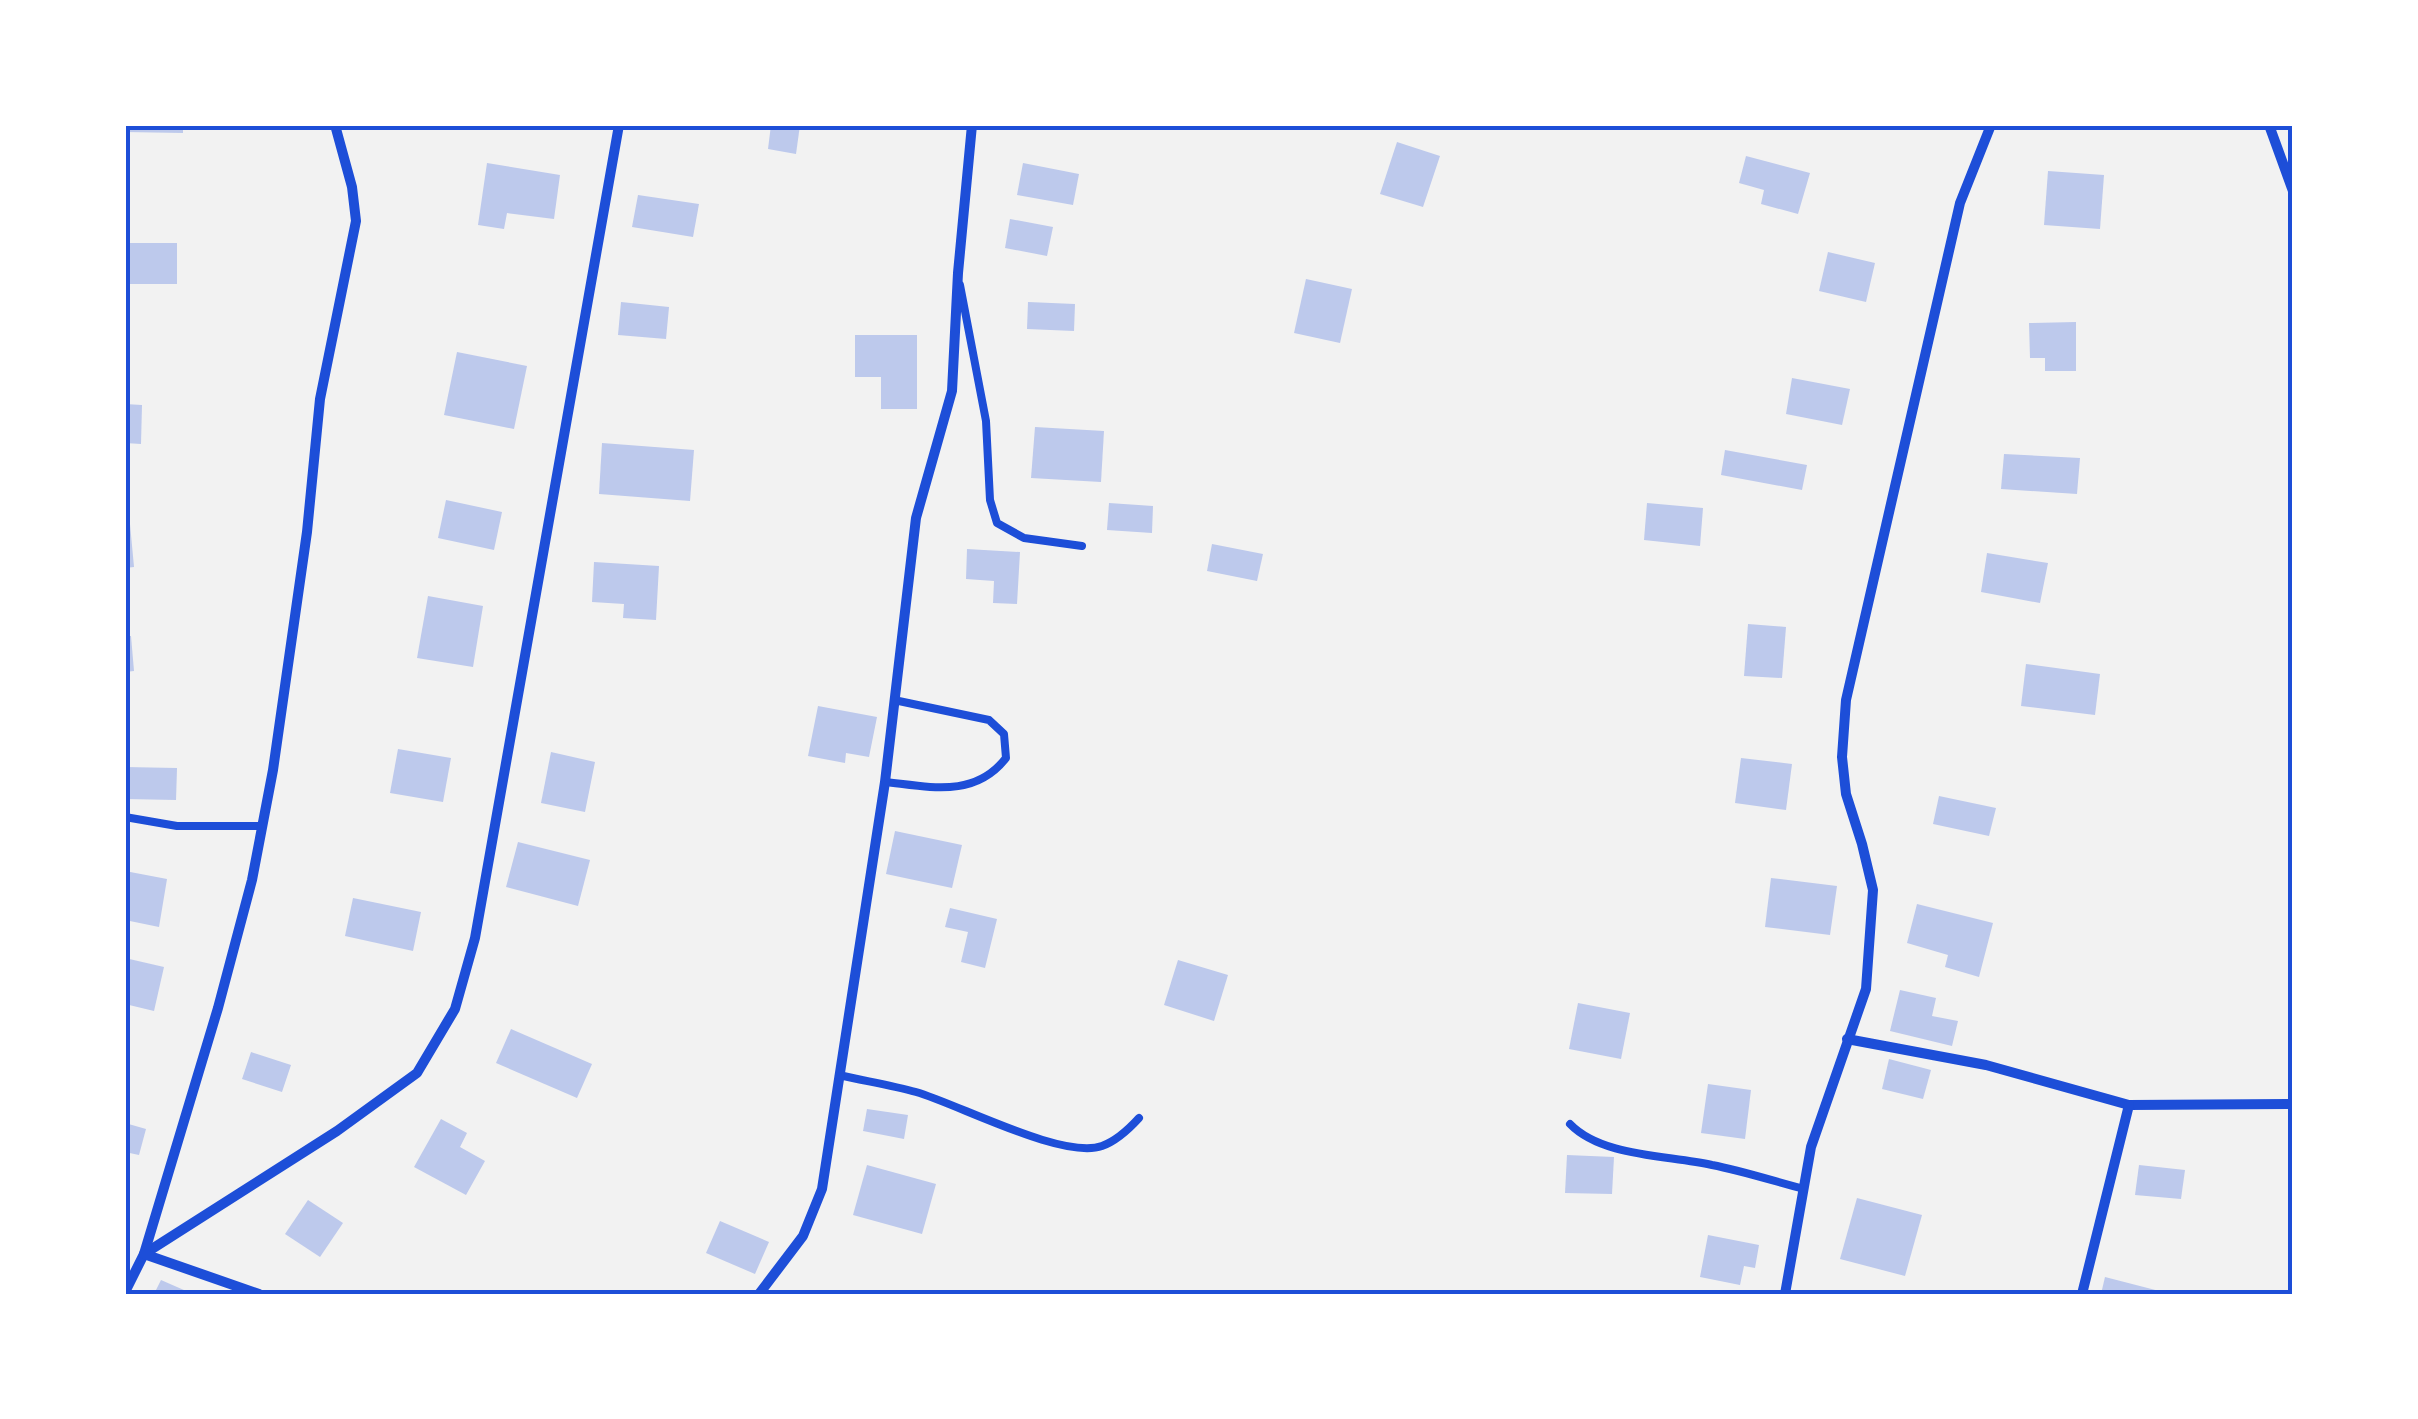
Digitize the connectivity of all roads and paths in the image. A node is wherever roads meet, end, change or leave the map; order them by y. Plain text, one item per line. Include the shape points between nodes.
1 (336, 125) edge
2 (619, 125) edge
3 (972, 125) edge
4 (1991, 125) edge
5 (2269, 125) edge
6 (2293, 190) edge
7 (958, 272) junction
8 (1082, 546) dead end
9 (894, 700) junction
10 (885, 782) junction
11 (125, 817) edge
12 (262, 826) junction
13 (1847, 1039) junction
14 (839, 1076) junction
15 (2293, 1104) edge
16 (2128, 1105) junction
17 (1139, 1118) dead end
18 (1570, 1124) dead end
19 (1804, 1189) junction
20 (144, 1254) junction
21 (125, 1292) edge
22 (258, 1294) edge
23 (759, 1294) edge
24 (1785, 1294) edge
25 (2082, 1294) edge

1 - 12 street via 356,221 320,399 307,532
2 - 20 street via 475,938 455,1009 417,1074
3 - 7 street
4 - 13 street via 1960,203 1846,700 1846,794 1873,890 1866,989
5 - 6 street
7 - 8 lane via 997,523 1024,538
7 - 9 street via 952,391 916,518
9 - 10 street
9 - 10 lane via 989,720 1004,734 1006,758 993,776 973,784
10 - 14 street
11 - 12 lane via 177,826
12 - 20 street via 213,1025
13 - 16 street via 1986,1066
13 - 19 street
14 - 17 lane via 916,1092 1081,1148 1101,1147
14 - 23 street via 822,1189 803,1236
15 - 16 street
16 - 25 street
18 - 19 lane via 1608,1147
19 - 24 street
20 - 21 street
20 - 22 street

